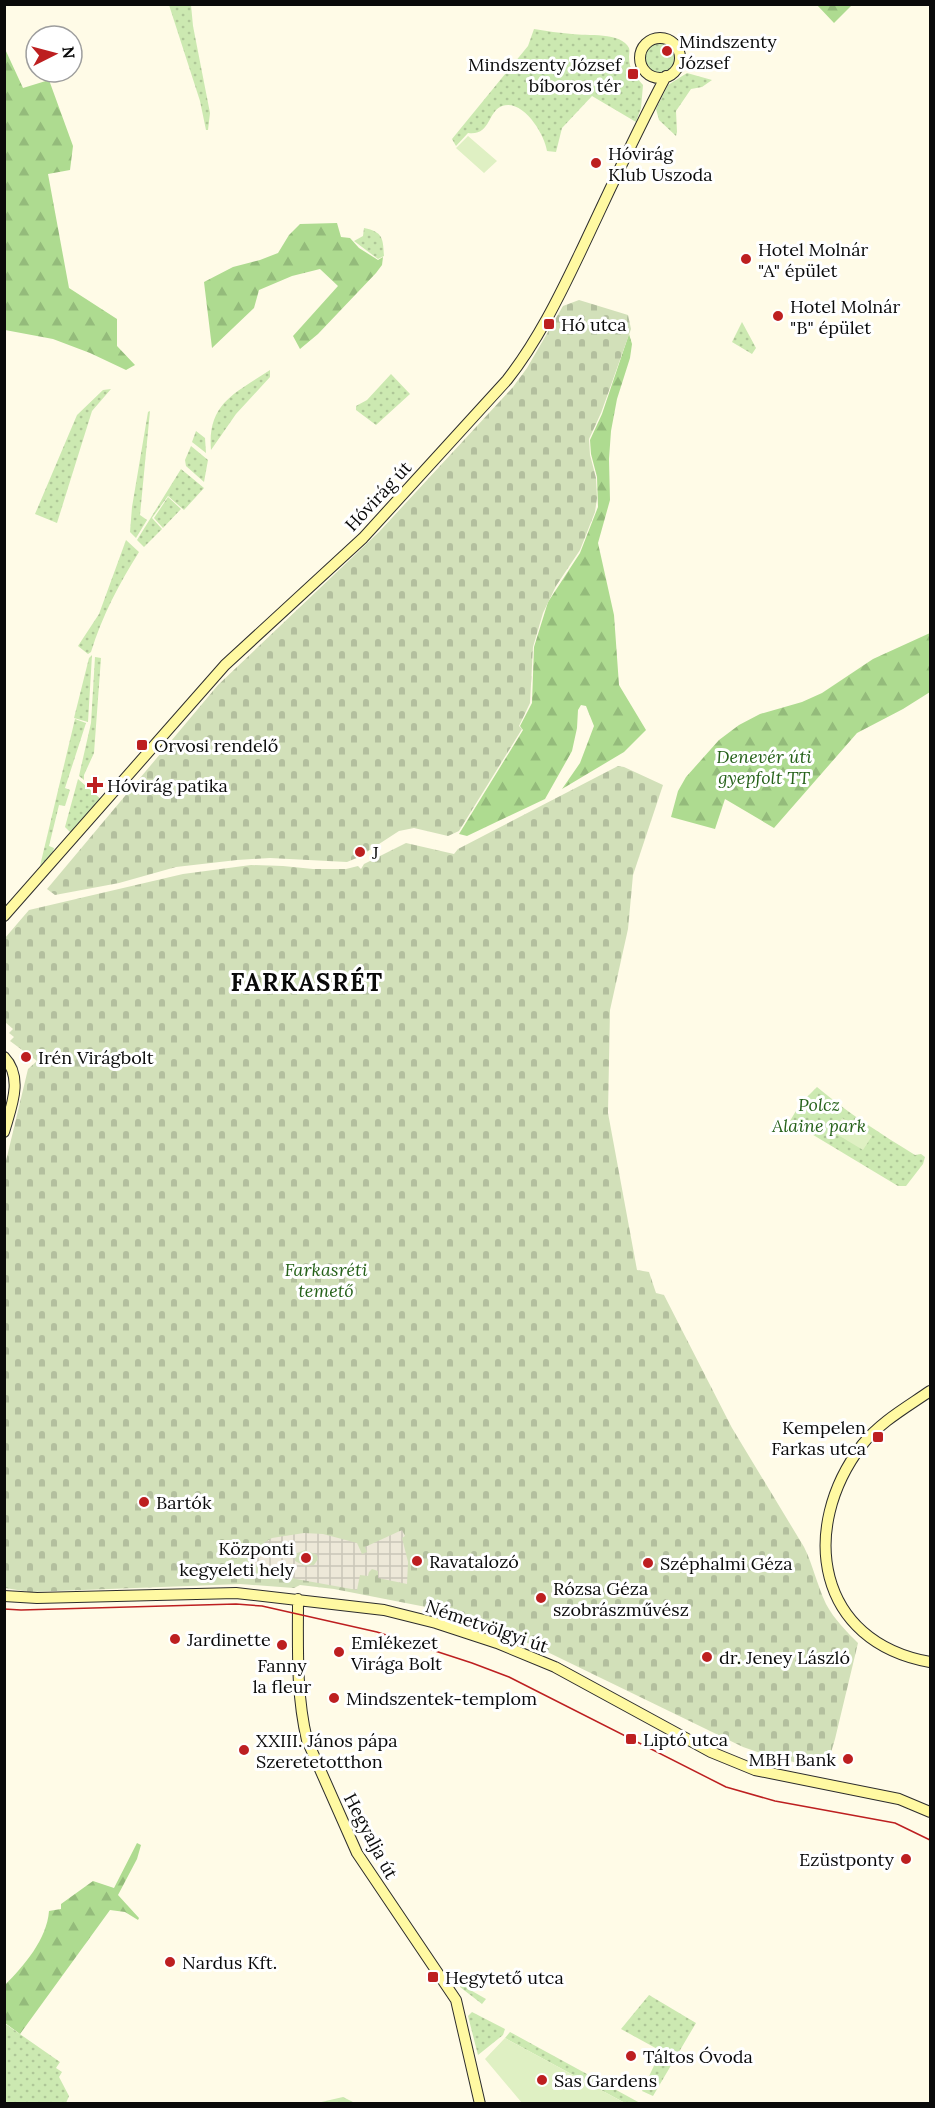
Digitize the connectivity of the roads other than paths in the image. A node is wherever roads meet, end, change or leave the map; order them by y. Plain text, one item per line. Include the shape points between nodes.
1 (648, 74) junction
2 (666, 76) junction
3 (652, 102) junction
4 (4, 916) edge
5 (4, 1057) edge
6 (4, 1131) edge
7 (930, 1391) edge
8 (4, 1596) edge
9 (298, 1599) junction
10 (930, 1662) edge
11 (930, 1812) edge
12 (480, 2103) edge

1 - 2 street
1 - 2 street via 640,61 641,51 651,41 662,39 674,44 680,53 678,68
1 - 3 street
2 - 3 street, Hóvirág út
3 - 4 street, Hóvirág út via 561,292 507,380 363,538 225,665
5 - 6 street via 16,1081
7 - 10 street via 880,1427 857,1452 833,1499 825,1547 832,1586 851,1618 888,1650
8 - 9 street, Németvölgyi út via 236,1593
9 - 11 street, Németvölgyi út via 384,1610 436,1623 555,1667 733,1762 755,1770 899,1799
9 - 12 street, Hegyalja út via 301,1695 307,1740 357,1853 456,2000

